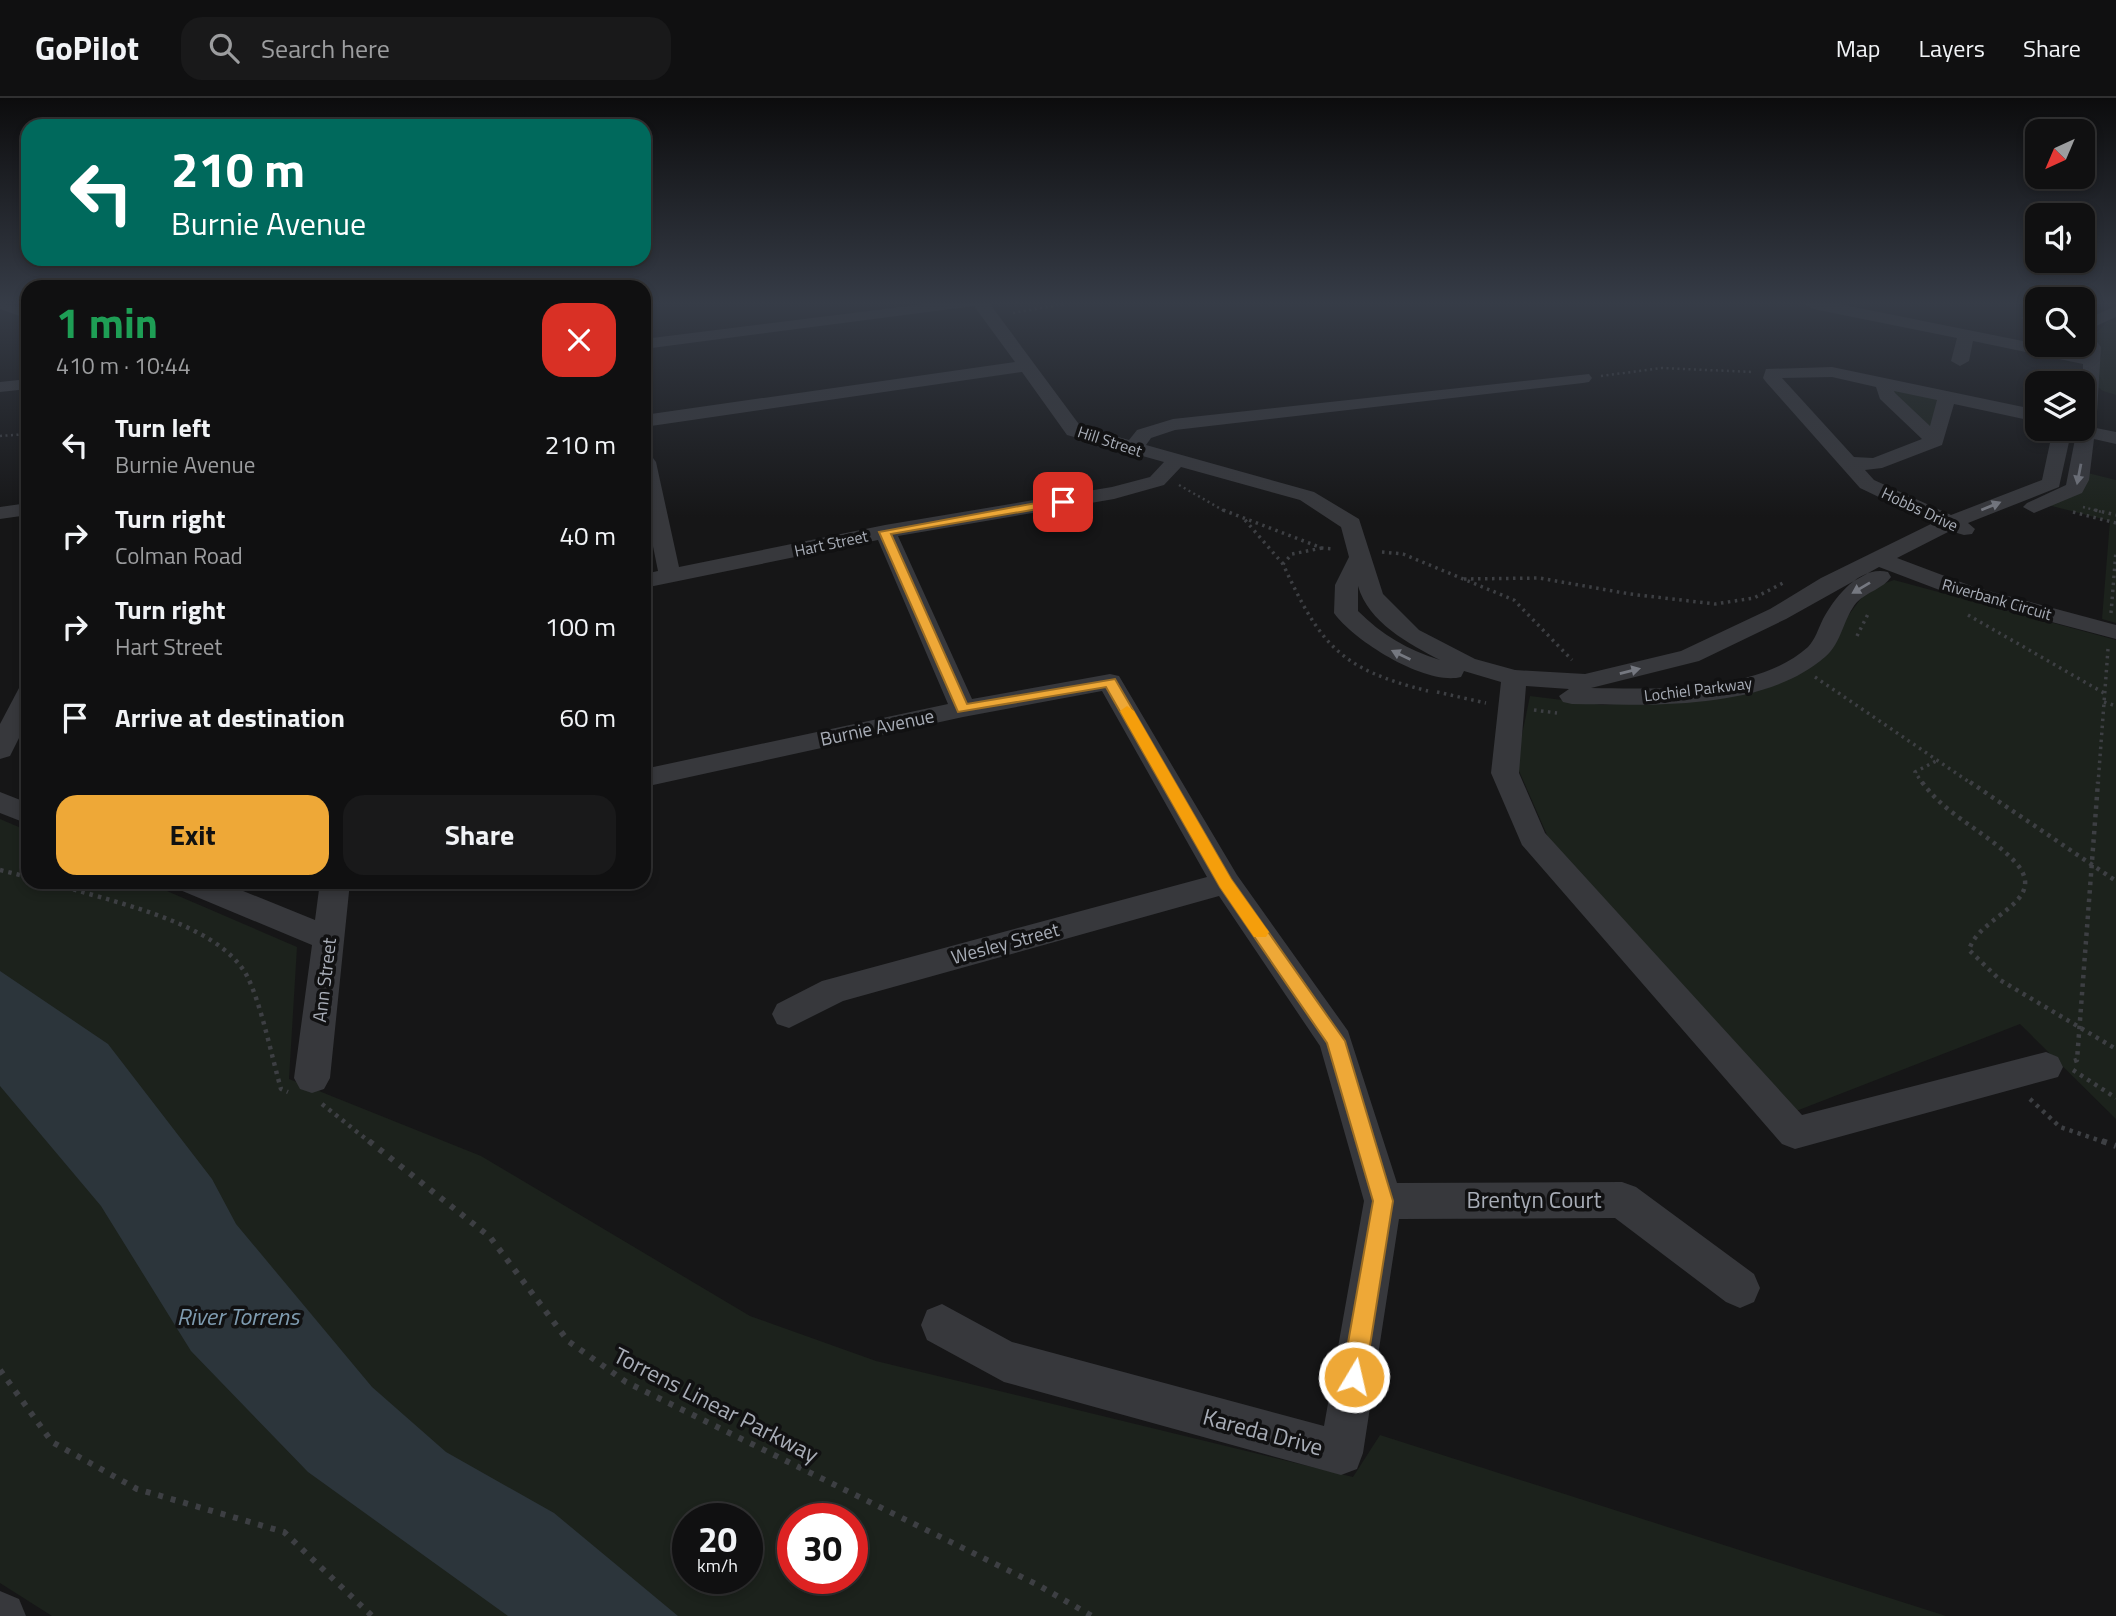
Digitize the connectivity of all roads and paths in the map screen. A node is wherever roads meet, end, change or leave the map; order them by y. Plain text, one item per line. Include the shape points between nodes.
1 (963, 375) edge
2 (1031, 375) edge
3 (1608, 375) edge
4 (1772, 375) edge
5 (1847, 375) edge
6 (1583, 378) joint
7 (1884, 382) junction
8 (21, 385) edge
9 (0, 387) edge
10 (1947, 397) junction
11 (2025, 413) edge
12 (651, 420) edge
13 (2095, 432) edge
14 (21, 434) edge
15 (0, 436) edge
16 (2116, 438) edge
17 (1935, 441) junction
18 (2072, 441) edge
19 (2078, 441) edge
20 (1133, 449) junction
21 (1848, 463) junction
22 (1170, 468) junction
23 (651, 486) edge
24 (2041, 504) junction
25 (21, 510) edge
26 (0, 513) edge
27 (1245, 520) junction
28 (1951, 522) junction
29 (2116, 523) edge
30 (885, 532) junction
31 (1972, 534) junction
32 (2116, 551) edge
33 (1358, 552) junction
34 (1890, 562) junction
35 (1283, 564) dead end
36 (670, 576) junction
37 (1464, 579) junction
38 (651, 580) edge
39 (1754, 598) dead end
40 (1870, 609) dead end
41 (1963, 612) dead end
42 (2113, 631) edge
43 (1856, 638) dead end
44 (1574, 662) dead end
45 (1797, 665) junction
46 (1826, 673) dead end
47 (1818, 679) junction
48 (1110, 682) joint
49 (1513, 684) junction
50 (2104, 693) junction
51 (2104, 702) junction
52 (2116, 706) edge
53 (21, 708) edge
54 (963, 709) junction
55 (0, 750) edge
56 (1938, 760) junction
57 (651, 776) edge
58 (0, 802) edge
59 (21, 811) edge
60 (2092, 864) junction
61 (0, 870) edge
62 (21, 875) edge
63 (2116, 881) edge
64 (1226, 883) junction
65 (71, 889) edge
66 (208, 889) edge
67 (334, 889) edge
68 (328, 939) junction
69 (789, 1014) dead end
70 (2080, 1027) junction
71 (2116, 1049) edge
72 (2046, 1067) dead end
73 (2007, 1077) junction
74 (308, 1091) junction
75 (2116, 1098) edge
76 (2116, 1146) edge
77 (1383, 1201) junction
78 (1740, 1288) dead end
79 (942, 1325) dead end
80 (0, 1370) edge
81 (372, 1616) edge
82 (1092, 1616) edge

1 - 12 street
2 - 20 street, Hill Street via 1074,432
3 - 6 path
4 - 21 street, Hobbs Drive
5 - 7 street
6 - 20 street via 1173,425 1144,434
7 - 10 street
7 - 17 street via 1886,395
8 - 9 street
10 - 11 street
10 - 17 street
13 - 16 street
14 - 15 path
17 - 21 street via 1875,464
28 -> 18 street, Lochiel Parkway via 2052,483
19 -> 24 street, Lochiel Parkway via 2075,489
20 - 22 street, Hill Street
21 - 28 street, Hobbs Drive via 1867,484
22 - 27 path via 1206,503
22 - 30 street, Hart Street via 1157,481 1114,493
22 - 33 street via 1307,496 1351,524
23 - 36 street
24 - 29 path
24 - 31 street, Lochiel Parkway
25 - 26 street
27 - 33 path via 1322,548
27 - 35 path
28 - 31 street, Hobbs Drive
28 - 34 street, Lochiel Parkway
30 - 36 street, Hart Street
30 - 54 street
31 - 34 street, Lochiel Parkway
32 - 42 path
33 - 37 path via 1403,554
33 - 49 street, Lochiel Parkway via 1346,585 1346,613 1370,638 1406,658
34 - 42 street, Riverbank Circuit via 1966,592
34 -> 45 street, Lochiel Parkway via 1854,590 1841,606 1820,651
49 -> 34 street, Lochiel Parkway via 1585,682 1690,656 1778,614 1829,583
36 - 38 street, Hart Street
37 - 39 path via 1539,578 1714,604
37 - 44 path via 1514,600
40 - 43 path
41 - 50 path
42 - 50 path
45 - 47 path
45 - 49 street, Lochiel Parkway via 1778,677 1718,690 1642,697 1558,696
46 - 47 path
47 - 56 path
48 - 54 street, Burnie Avenue
48 - 64 street, Kareda Drive
49 - 73 street via 1505,773 1532,838 1795,1133
50 - 51 path
51 - 52 path
51 - 60 path
53 - 55 street
54 - 57 street, Burnie Avenue
56 - 60 path
56 - 70 path via 1915,772 1925,787 2016,862 2026,878 2015,905 1977,929 1969,950 1980,965 2004,982
58 - 59 street
60 - 63 path
60 - 70 path
61 - 62 path
64 - 69 street, Wesley Street via 834,990
64 - 77 street, Kareda Drive via 1336,1041
65 - 74 path, Torrens Linear Parkway via 197,930 227,949 247,977 281,1089
66 - 68 street
67 - 68 street, Ann Street
68 - 74 street, Ann Street
70 - 71 path
70 - 75 path via 2077,1060 2063,1063
72 - 73 street
73 - 76 path via 2060,1127
74 - 82 path, Torrens Linear Parkway via 490,1237 568,1341 586,1356 626,1382
77 - 78 street, Brentyn Court via 1622,1200
77 - 79 street, Kareda Drive via 1341,1453 1004,1361
80 - 81 path via 52,1442 137,1489 284,1532

